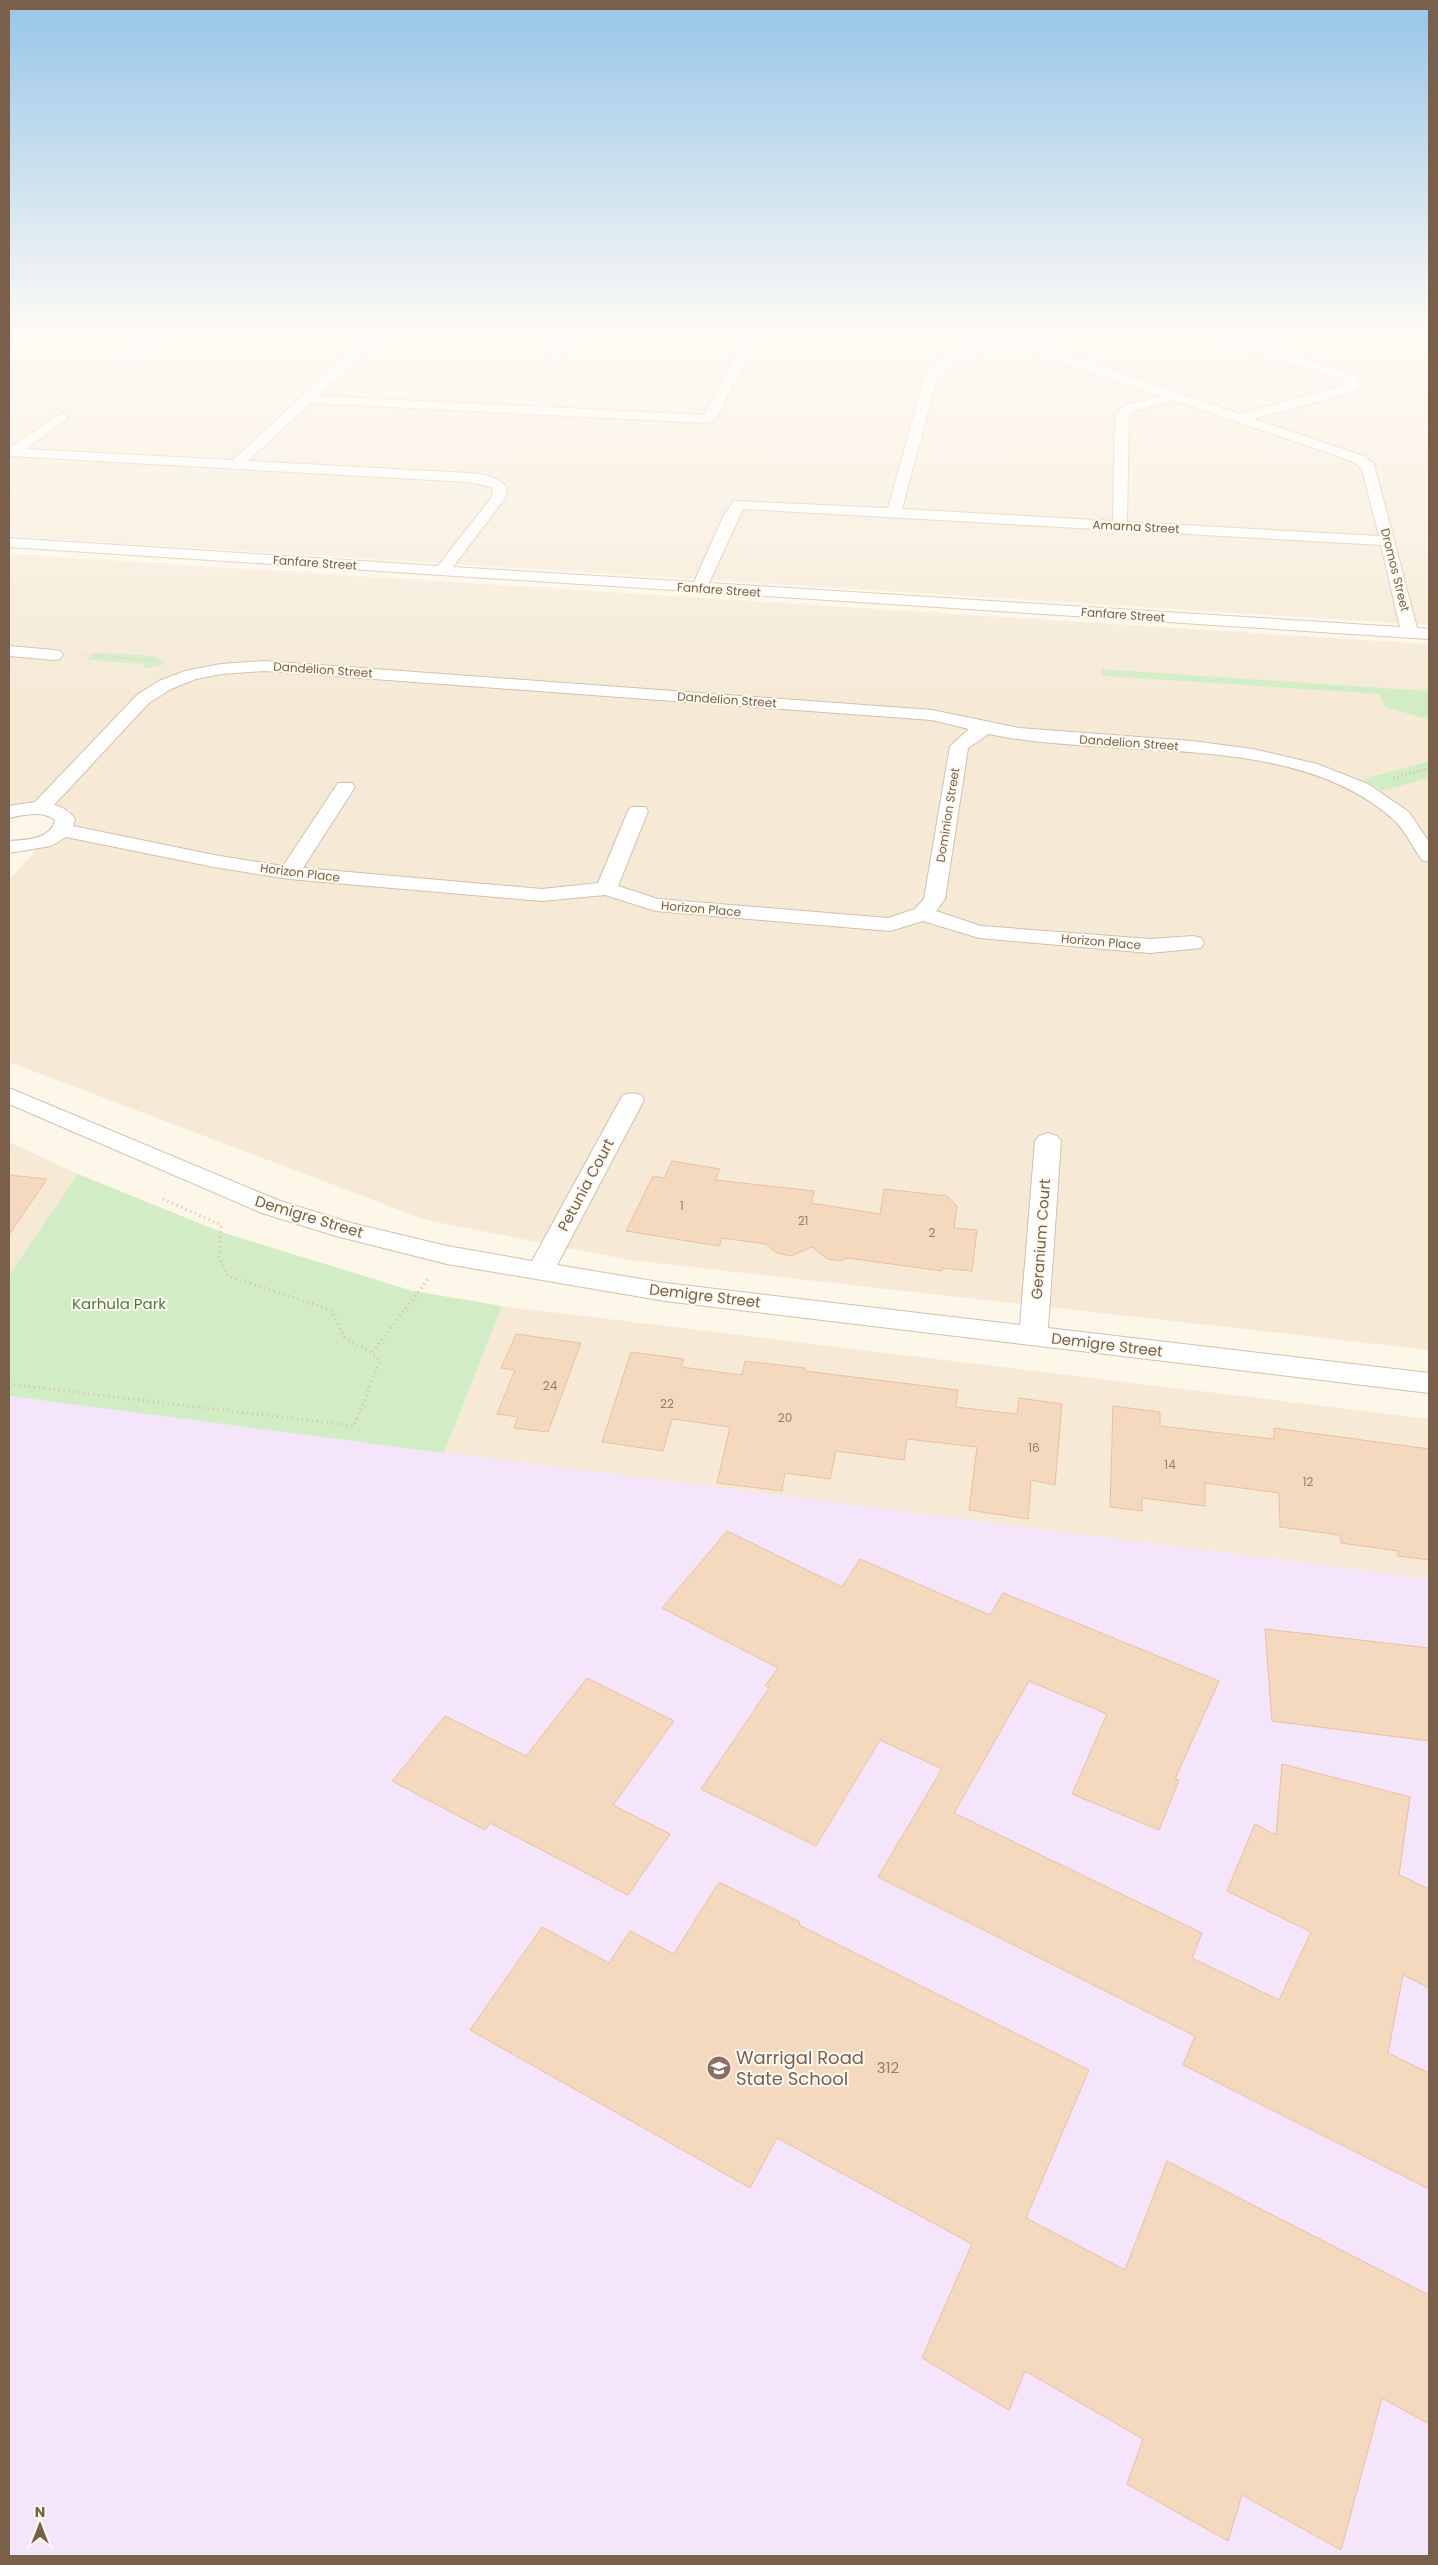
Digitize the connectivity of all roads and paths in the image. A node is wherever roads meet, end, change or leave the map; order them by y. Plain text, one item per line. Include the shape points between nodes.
1 (80, 456) edge
2 (246, 456) edge
3 (909, 456) edge
4 (1121, 456) edge
5 (1351, 456) edge
6 (237, 464) junction
7 (894, 512) junction
8 (1120, 526) junction
9 (1387, 541) junction
10 (9, 543) edge
11 (442, 571) junction
12 (699, 588) junction
13 (1410, 633) junction
14 (1429, 634) edge
15 (9, 652) edge
16 (54, 655) joint
17 (181, 678) junction
18 (988, 727) junction
19 (346, 787) dead end
20 (40, 808) junction
21 (638, 811) dead end
22 (9, 812) edge
23 (62, 830) junction
24 (9, 847) edge
25 (1429, 856) edge
26 (289, 874) junction
27 (606, 889) junction
28 (923, 914) junction
29 (1193, 943) dead end
30 (11, 1098) edge
31 (632, 1100) dead end
32 (1048, 1141) dead end
33 (163, 1199) dead end
34 (447, 1254) junction
35 (540, 1271) junction
36 (1033, 1336) junction
37 (372, 1353) junction
38 (1429, 1383) edge
39 (9, 1384) edge

1 - 6 street
2 - 6 street
3 - 7 street
4 - 8 street
5 - 9 street, Dromos Street via 1369,467
6 - 11 street via 457,477 495,483 500,488 498,498
7 - 8 street, Amarna Street
7 - 12 street, Amarna Street via 739,504
8 - 9 street, Amarna Street
9 - 13 street, Dromos Street
10 - 11 street, Fanfare Street
11 - 12 street, Fanfare Street
12 - 13 street, Fanfare Street
13 - 14 street, Fanfare Street
15 - 16 street
16 - 17 path via 151,659
17 - 18 street, Dandelion Street via 222,669 266,666 932,715
17 - 20 street, Dandelion Street via 143,699
18 - 25 street, Dandelion Street via 1030,735 1216,749 1273,758 1323,772 1359,787 1408,821 1423,841
18 - 28 street, Dominion Street via 959,746 934,899
19 - 26 street
20 - 22 street
20 - 23 street via 63,816 65,825
21 - 27 street
23 - 24 street via 37,844
23 - 26 street, Horizon Place
26 - 27 street, Horizon Place via 542,896
27 - 28 street, Horizon Place via 656,905 890,925
28 - 29 street, Horizon Place via 979,932 1150,946
30 - 34 street, Demigre Street via 271,1207 345,1230
31 - 35 street, Petunia Court
32 - 36 street, Geranium Court
33 - 37 path via 221,1225 219,1257 228,1276 331,1310 344,1337
34 - 35 street, Demigre Street
34 - 37 path
35 - 36 street, Demigre Street via 665,1292
36 - 38 street, Demigre Street
37 - 39 path via 380,1362 354,1426

